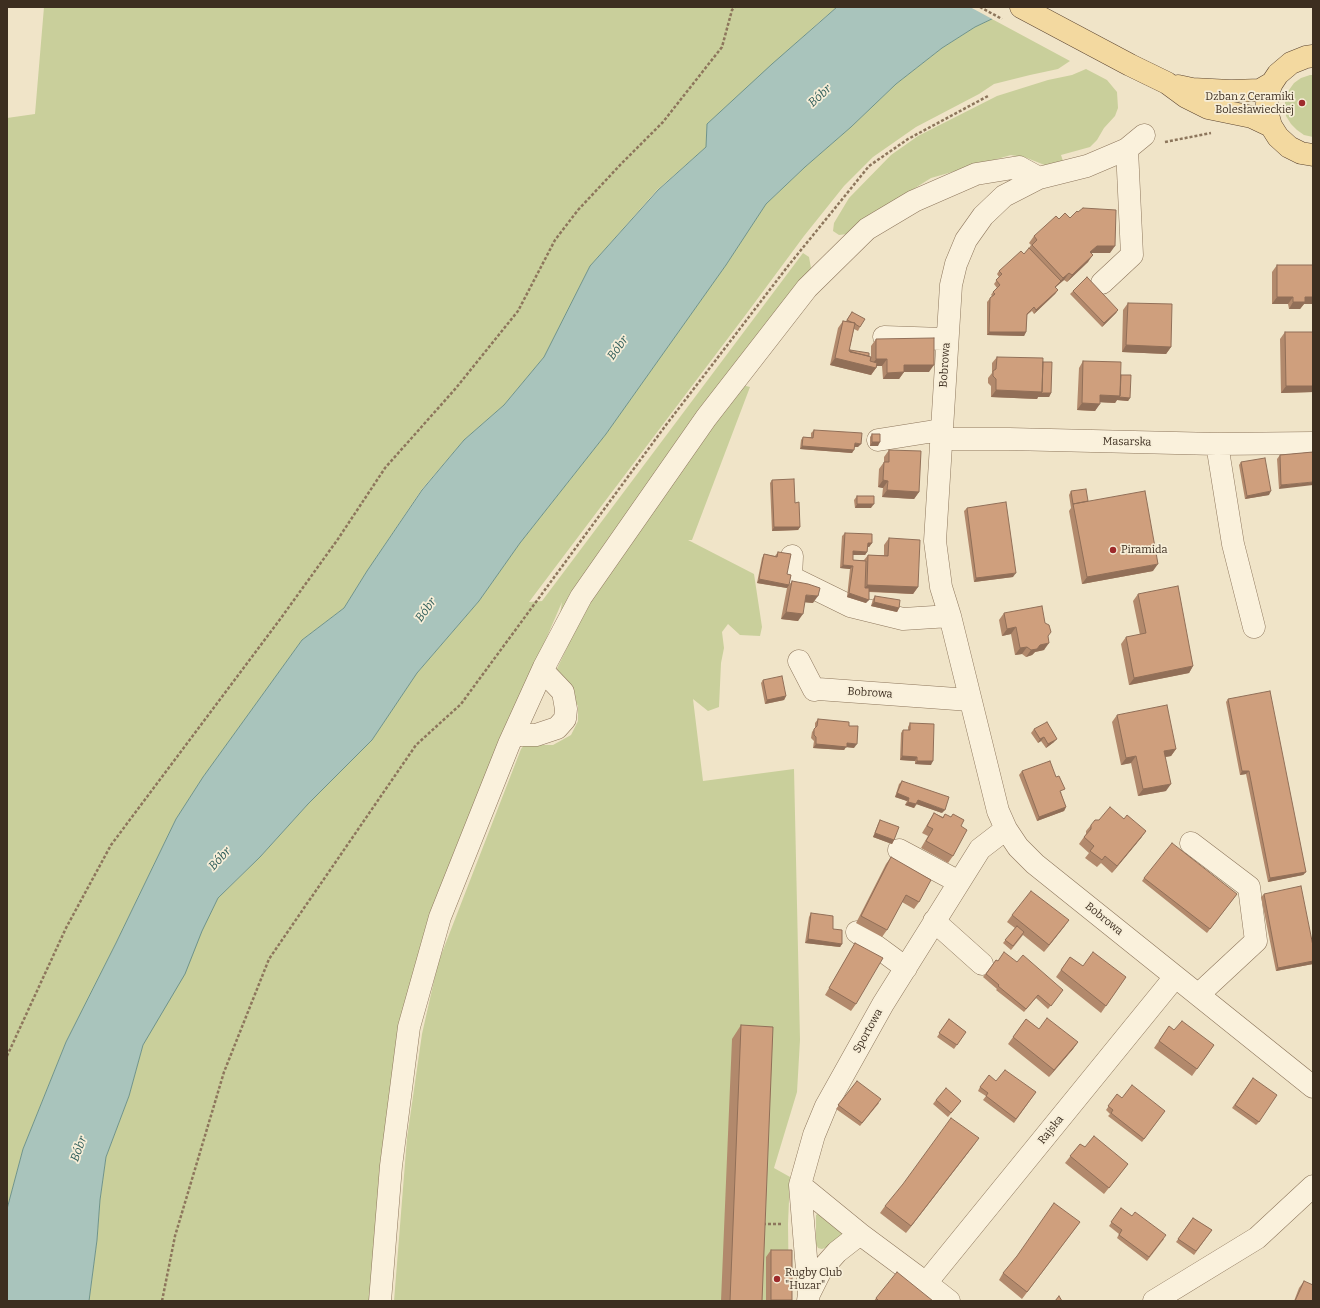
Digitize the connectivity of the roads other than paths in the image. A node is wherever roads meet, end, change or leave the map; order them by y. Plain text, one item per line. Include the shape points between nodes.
1 (1021, 7) edge
2 (1313, 56) edge
3 (1166, 83) junction
4 (1272, 83) junction
5 (1271, 126) junction
6 (1144, 135) dead end
7 (1127, 149) junction
8 (1313, 155) edge
9 (1039, 178) junction
10 (1102, 283) dead end
11 (884, 337) edge
12 (947, 339) junction
13 (941, 435) junction
14 (878, 440) edge
15 (1313, 443) edge
16 (1217, 444) junction
17 (792, 556) edge
18 (950, 616) junction
19 (1254, 627) dead end
20 (799, 662) dead end
21 (543, 671) junction
22 (970, 700) junction
23 (514, 735) junction
24 (1006, 829) junction
25 (1191, 843) dead end
26 (899, 850) dead end
27 (959, 882) junction
28 (934, 921) junction
29 (857, 932) dead end
30 (982, 964) dead end
31 (906, 968) junction
32 (1176, 977) junction
33 (1199, 994) junction
34 (1313, 1087) edge
35 (800, 1185) junction
36 (1313, 1186) edge
37 (860, 1234) junction
38 (926, 1283) junction
39 (809, 1298) edge
40 (380, 1301) edge
41 (949, 1301) edge
42 (1154, 1301) edge

1 - 3 main road
2 - 4 main road via 1291,63
3 - 4 main road via 1192,89 1231,91 1260,90
3 - 5 main road via 1208,108 1252,117
4 - 5 main road via 1267,104
5 - 8 main road via 1288,147
6 - 7 street, Bobrowa
7 - 9 street, Bobrowa via 1087,166
7 - 10 street via 1132,255
9 - 12 street, Bobrowa via 1004,196 983,216 966,240 950,285
9 - 21 street via 1019,168 976,174 914,201 861,234 808,288 706,418 581,597
11 - 12 street
12 - 13 street, Bobrowa
13 - 14 street, Masarska
13 - 16 street, Masarska
13 - 18 street, Bobrowa via 935,541 941,587
15 - 16 street, Masarska
16 - 19 street via 1233,544
17 - 18 street via 791,576 850,606 903,620
18 - 22 street, Bobrowa
20 - 22 street, Bobrowa via 814,690
21 - 23 street
21 - 23 street via 563,692 566,710 564,719 557,728 536,735
22 - 24 street, Bobrowa via 998,811
23 - 40 street via 440,917 409,1027 390,1166
24 - 27 street, Sportowa via 980,849
24 - 32 street, Bobrowa via 1018,848 1036,864
25 - 33 street via 1249,888 1256,941
26 - 27 street
27 - 28 street, Sportowa
28 - 30 street
28 - 31 street, Sportowa
29 - 31 street
31 - 35 street, Sportowa via 882,1004 826,1106 814,1135
32 - 33 street, Bobrowa
32 - 38 street, Rajska
33 - 34 street, Bobrowa
35 - 37 street
35 - 39 street
36 - 42 street via 1257,1238
37 - 38 street
37 - 39 street via 837,1252 821,1270
38 - 41 street

